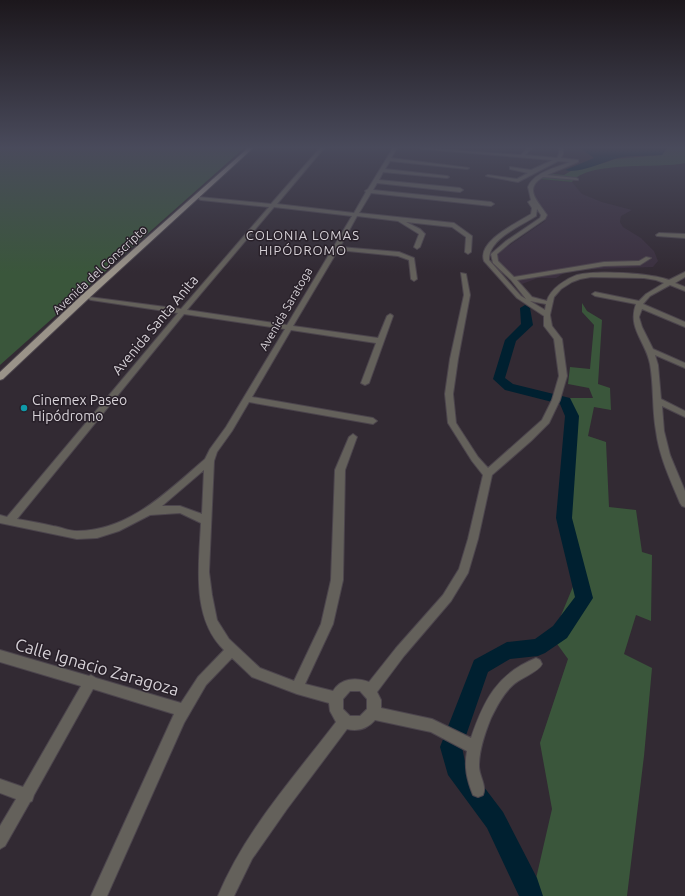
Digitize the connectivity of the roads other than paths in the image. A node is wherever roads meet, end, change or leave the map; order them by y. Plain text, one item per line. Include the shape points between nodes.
1 (199, 190) edge
2 (205, 190) edge
3 (287, 190) edge
4 (527, 190) edge
5 (531, 190) edge
6 (368, 191) joint
7 (201, 198) dead end
8 (491, 204) dead end
9 (273, 206) junction
10 (354, 214) junction
11 (396, 219) junction
12 (505, 232) junction
13 (659, 235) dead end
14 (517, 236) junction
15 (685, 236) edge
16 (417, 246) dead end
17 (335, 248) junction
18 (468, 252) dead end
19 (648, 258) dead end
20 (507, 273) junction
21 (463, 274) dead end
22 (498, 274) junction
23 (685, 274) edge
24 (414, 279) dead end
25 (514, 279) junction
26 (670, 283) junction
27 (685, 289) edge
28 (595, 294) dead end
29 (91, 298) dead end
30 (549, 303) junction
31 (640, 304) junction
32 (182, 312) junction
33 (547, 315) junction
34 (390, 316) dead end
35 (685, 325) edge
36 (289, 328) junction
37 (381, 341) junction
38 (650, 350) junction
39 (685, 366) edge
40 (0, 369) edge
41 (0, 377) edge
42 (365, 383) dead end
43 (246, 399) junction
44 (657, 400) junction
45 (685, 414) edge
46 (373, 421) dead end
47 (353, 437) dead end
48 (210, 461) junction
49 (488, 474) junction
50 (680, 483) edge
51 (685, 503) edge
52 (149, 511) junction
53 (5, 520) edge
54 (207, 522) junction
55 (232, 650) junction
56 (0, 656) edge
57 (536, 664) dead end
58 (90, 681) junction
59 (297, 688) junction
60 (370, 691) junction
61 (336, 698) junction
62 (184, 710) junction
63 (373, 713) junction
64 (344, 721) junction
65 (474, 747) junction
66 (0, 786) edge
67 (478, 790) dead end
68 (27, 796) junction
69 (0, 841) edge
70 (99, 896) edge
71 (226, 896) edge

1 - 40 main road, Avenida del Conscripto
2 - 41 main road, Avenida del Conscripto
3 - 9 street, Avenida Santa Anita
4 - 12 street via 536,212
5 - 14 street via 534,200 544,215
6 - 8 street
6 - 10 street, Avenida Saratoga
7 - 9 street
9 - 10 street
9 - 32 street, Avenida Santa Anita
10 - 11 street
10 - 17 street, Avenida Saratoga
11 - 16 street via 422,234
11 - 18 street via 455,222 469,236
12 - 14 street
12 - 22 street via 490,244 486,254 486,260
13 - 15 street
14 - 20 street via 494,254 495,262
17 - 24 street via 398,254 412,259
17 - 36 street, Avenida Saratoga
19 - 25 street via 640,263 604,264
20 - 22 street
20 - 25 street
21 - 49 street via 467,294 449,394 452,423
22 - 33 street via 519,297
23 - 26 street
25 - 30 street via 530,299
26 - 27 street
26 - 30 street via 632,274 578,277 559,288
26 - 31 street via 648,295
28 - 31 street
29 - 32 street
30 - 33 street
31 - 35 street
31 - 38 street via 636,317 638,327
32 - 36 street
32 - 53 street, Avenida Santa Anita
33 - 49 street via 548,326 558,339 563,376 557,398 546,420
34 - 37 street
36 - 37 street
36 - 43 street, Avenida Saratoga
37 - 42 street
38 - 39 street
38 - 44 street
43 - 46 street
43 - 48 street, Avenida Saratoga via 213,451
44 - 45 street
44 - 50 street via 665,455
47 - 59 street via 340,470 337,580 327,624
48 - 52 street
48 - 54 street
49 - 60 street via 464,570 447,598
50 - 51 street
52 - 53 street via 134,521 94,534 76,535
52 - 54 street via 176,508 186,510
54 - 55 street via 204,552 206,595 211,621
55 - 59 street via 256,673
55 - 62 street via 202,681
56 - 58 street, Calle Ignacio Zaragoza
57 - 65 street via 522,670 501,689 486,716
58 - 62 street, Calle Ignacio Zaragoza
58 - 68 street
59 - 61 street
60 - 61 street via 355,684 340,691
60 - 63 street via 374,698
61 - 64 street via 336,711
62 - 70 street
63 - 64 street via 363,722 351,724
63 - 65 street via 432,726
64 - 71 street via 247,854
65 - 67 street via 472,767
66 - 68 street
68 - 69 street

